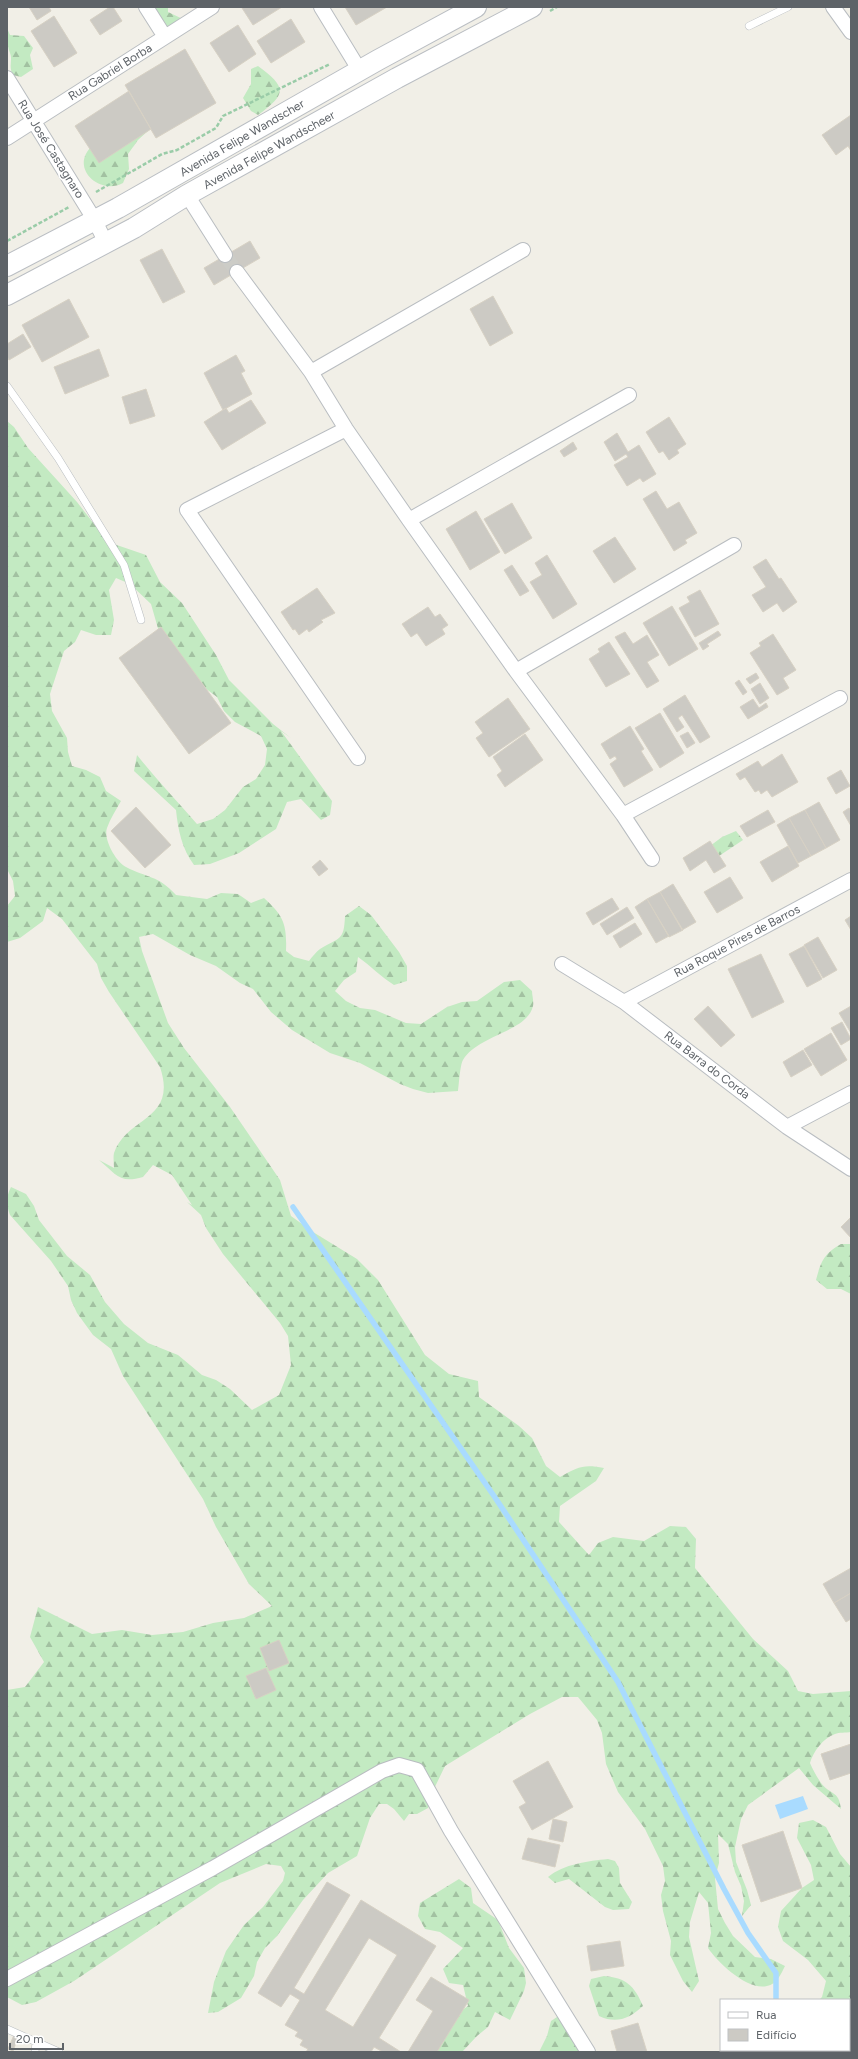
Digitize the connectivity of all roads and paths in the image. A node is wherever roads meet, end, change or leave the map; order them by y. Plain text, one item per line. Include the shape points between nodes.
1 (146, 7) edge
2 (212, 7) edge
3 (321, 7) edge
4 (476, 7) edge
5 (532, 7) edge
6 (788, 7) edge
7 (833, 7) edge
8 (749, 26) dead end
9 (851, 32) edge
10 (165, 37) junction
11 (350, 54) junction
12 (360, 72) junction
13 (7, 78) edge
14 (34, 120) junction
15 (7, 138) edge
16 (187, 195) junction
17 (82, 200) junction
18 (94, 219) junction
19 (7, 241) edge
20 (106, 243) junction
21 (523, 250) dead end
22 (225, 256) tunnel mouth
23 (7, 266) edge
24 (237, 272) tunnel mouth
25 (7, 295) edge
26 (311, 372) junction
27 (7, 386) edge
28 (629, 395) dead end
29 (346, 429) junction
30 (409, 520) junction
31 (734, 545) dead end
32 (141, 620) dead end
33 (516, 671) junction
34 (840, 698) dead end
35 (358, 758) dead end
36 (623, 815) junction
37 (652, 859) dead end
38 (851, 880) edge
39 (562, 964) dead end
40 (624, 1002) junction
41 (851, 1093) edge
42 (787, 1127) junction
43 (851, 1170) edge
44 (7, 1979) edge
45 (7, 2029) edge
46 (36, 2042) junction
47 (35, 2052) edge
48 (59, 2052) edge
49 (588, 2052) edge

1 - 10 street
2 - 10 street, Rua Gabriel Borba
3 - 11 street
4 - 12 main road, Avenida Felipe Wandscher
5 - 16 main road, Avenida Felipe Wandscheer via 397,78
6 - 8 lane
7 - 9 street
10 - 14 street, Rua Gabriel Borba
11 - 12 street
11 - 17 path via 223,116 216,128 177,150 162,154
12 - 18 main road, Avenida Felipe Wandscher
13 - 14 street, Rua José Castagnaro
14 - 15 street, Rua Gabriel Borba
14 - 17 street, Rua José Castagnaro
16 - 20 main road, Avenida Felipe Wandscheer
16 - 22 street
17 - 18 street, Rua José Castagnaro
17 - 19 path
18 - 20 street, Rua José Castagnaro
18 - 23 main road, Avenida Felipe Wandscher
20 - 25 main road, Avenida Felipe Wandscheer
21 - 26 street
24 - 26 street
26 - 29 street
27 - 32 lane via 58,458 124,564
28 - 30 street
29 - 30 street
29 - 35 street via 187,510
30 - 33 street
31 - 33 street
33 - 36 street
34 - 36 street
36 - 37 street
38 - 40 street, Rua Roque Pires de Barros
39 - 40 street, Rua Barra do Corda
40 - 42 street, Rua Barra do Corda
41 - 42 street
42 - 43 street, Rua Barra do Corda
44 - 49 street via 213,1868 382,1771 399,1765 417,1770 451,1831
45 - 46 lane
46 - 47 lane
46 - 48 lane

